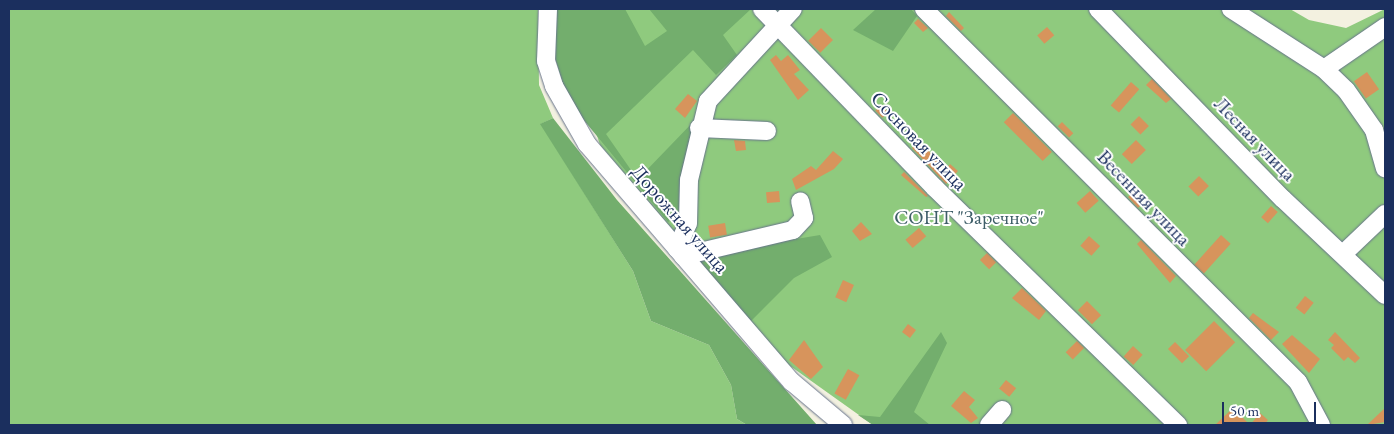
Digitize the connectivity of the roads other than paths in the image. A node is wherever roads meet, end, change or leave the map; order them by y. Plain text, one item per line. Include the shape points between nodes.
1 (548, 9) edge
2 (762, 9) edge
3 (792, 9) edge
4 (924, 9) edge
5 (1098, 9) edge
6 (1231, 9) edge
7 (776, 25) junction
8 (1385, 27) edge
9 (1324, 69) junction
10 (699, 128) junction
11 (767, 131) dead end
12 (1385, 168) edge
13 (800, 201) dead end
14 (1385, 214) edge
15 (680, 253) junction
16 (1343, 254) junction
17 (1385, 295) edge
18 (1002, 410) dead end
19 (843, 425) edge
20 (989, 425) edge
21 (1178, 425) edge
22 (1321, 425) edge

1 - 15 street, Дорожная улица via 546,61 565,112 586,144
2 - 7 street, Сосновая улица
3 - 7 street
4 - 22 street, Весенняя улица via 1298,382
5 - 16 street, Лесная улица via 1283,199
6 - 9 street
7 - 10 street via 708,101
7 - 21 street, Сосновая улица via 934,187
8 - 9 street
9 - 12 street via 1362,110
10 - 11 street
10 - 15 street via 688,223
13 - 15 street via 804,218 793,230
14 - 16 street
15 - 19 street, Дорожная улица via 792,382
16 - 17 street, Лесная улица
18 - 20 street

